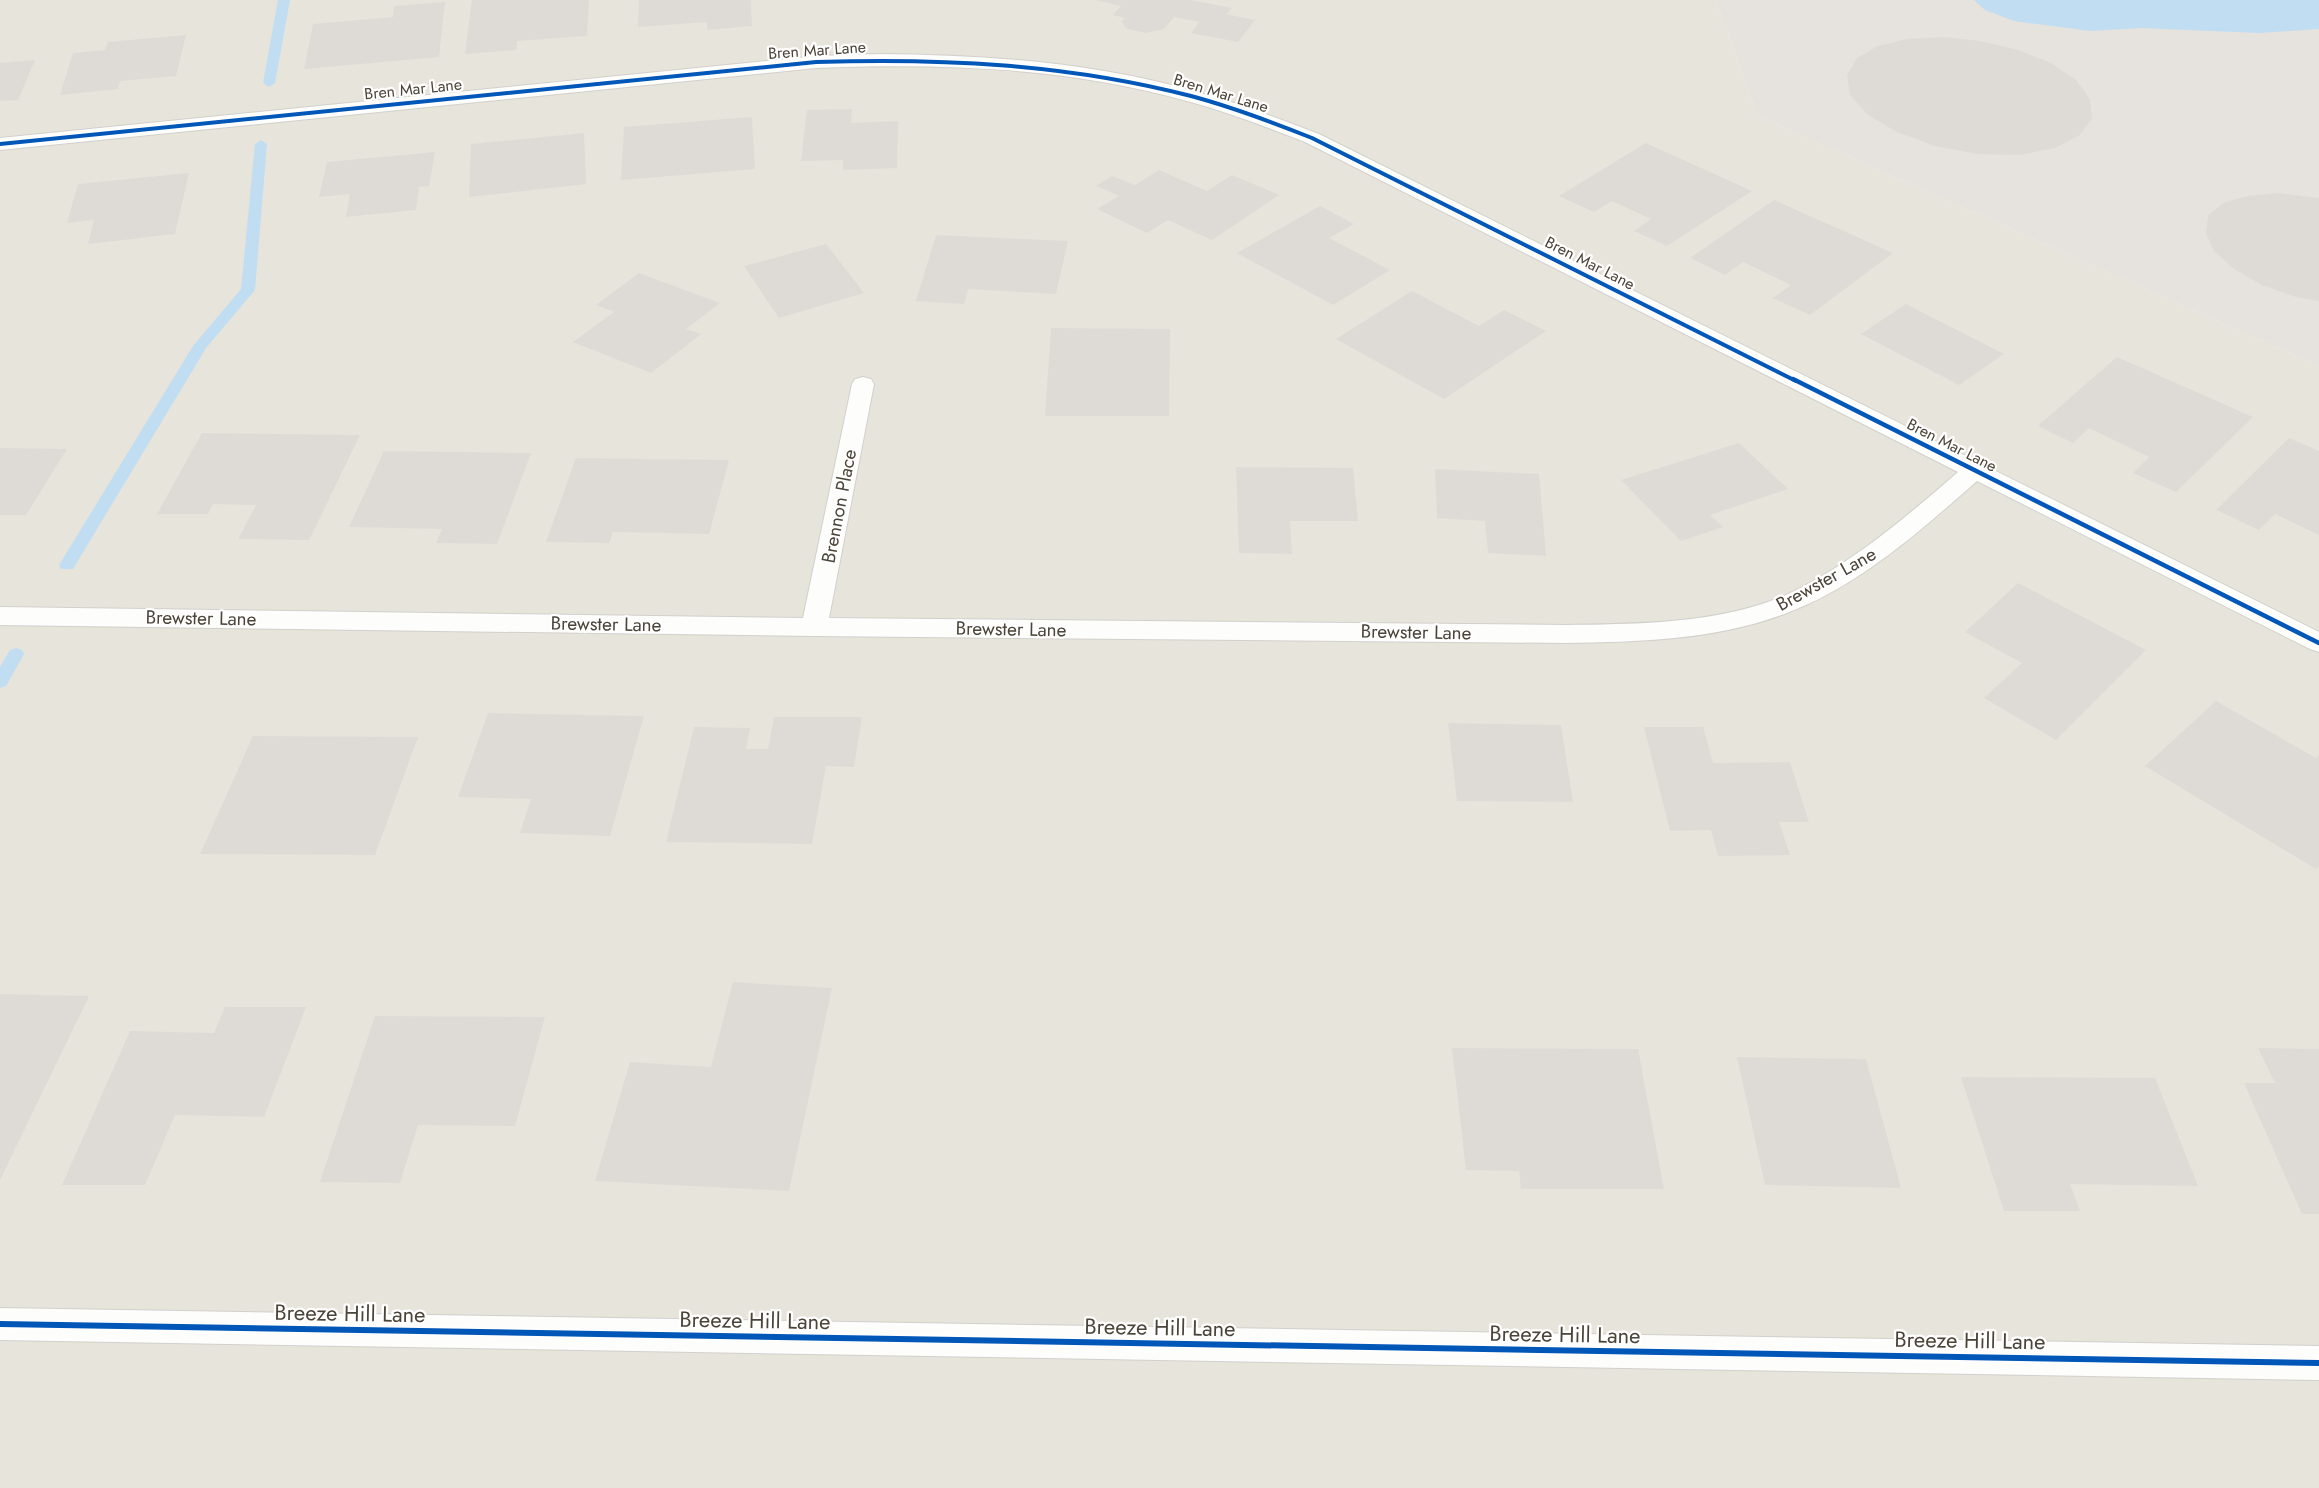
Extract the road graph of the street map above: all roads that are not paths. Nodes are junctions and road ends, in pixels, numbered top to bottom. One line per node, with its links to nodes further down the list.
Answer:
1 (0, 144): 3 (street, Bren Mar Lane)
2 (863, 384): 5 (street, Brennon Place)
3 (1975, 470): 5 (street, Brewster Lane); 6 (street, Bren Mar Lane)
4 (0, 616): 5 (street, Brewster Lane)
5 (814, 627)
6 (2319, 643)
7 (0, 1324): 8 (street, Breeze Hill Lane)
8 (2319, 1362)

